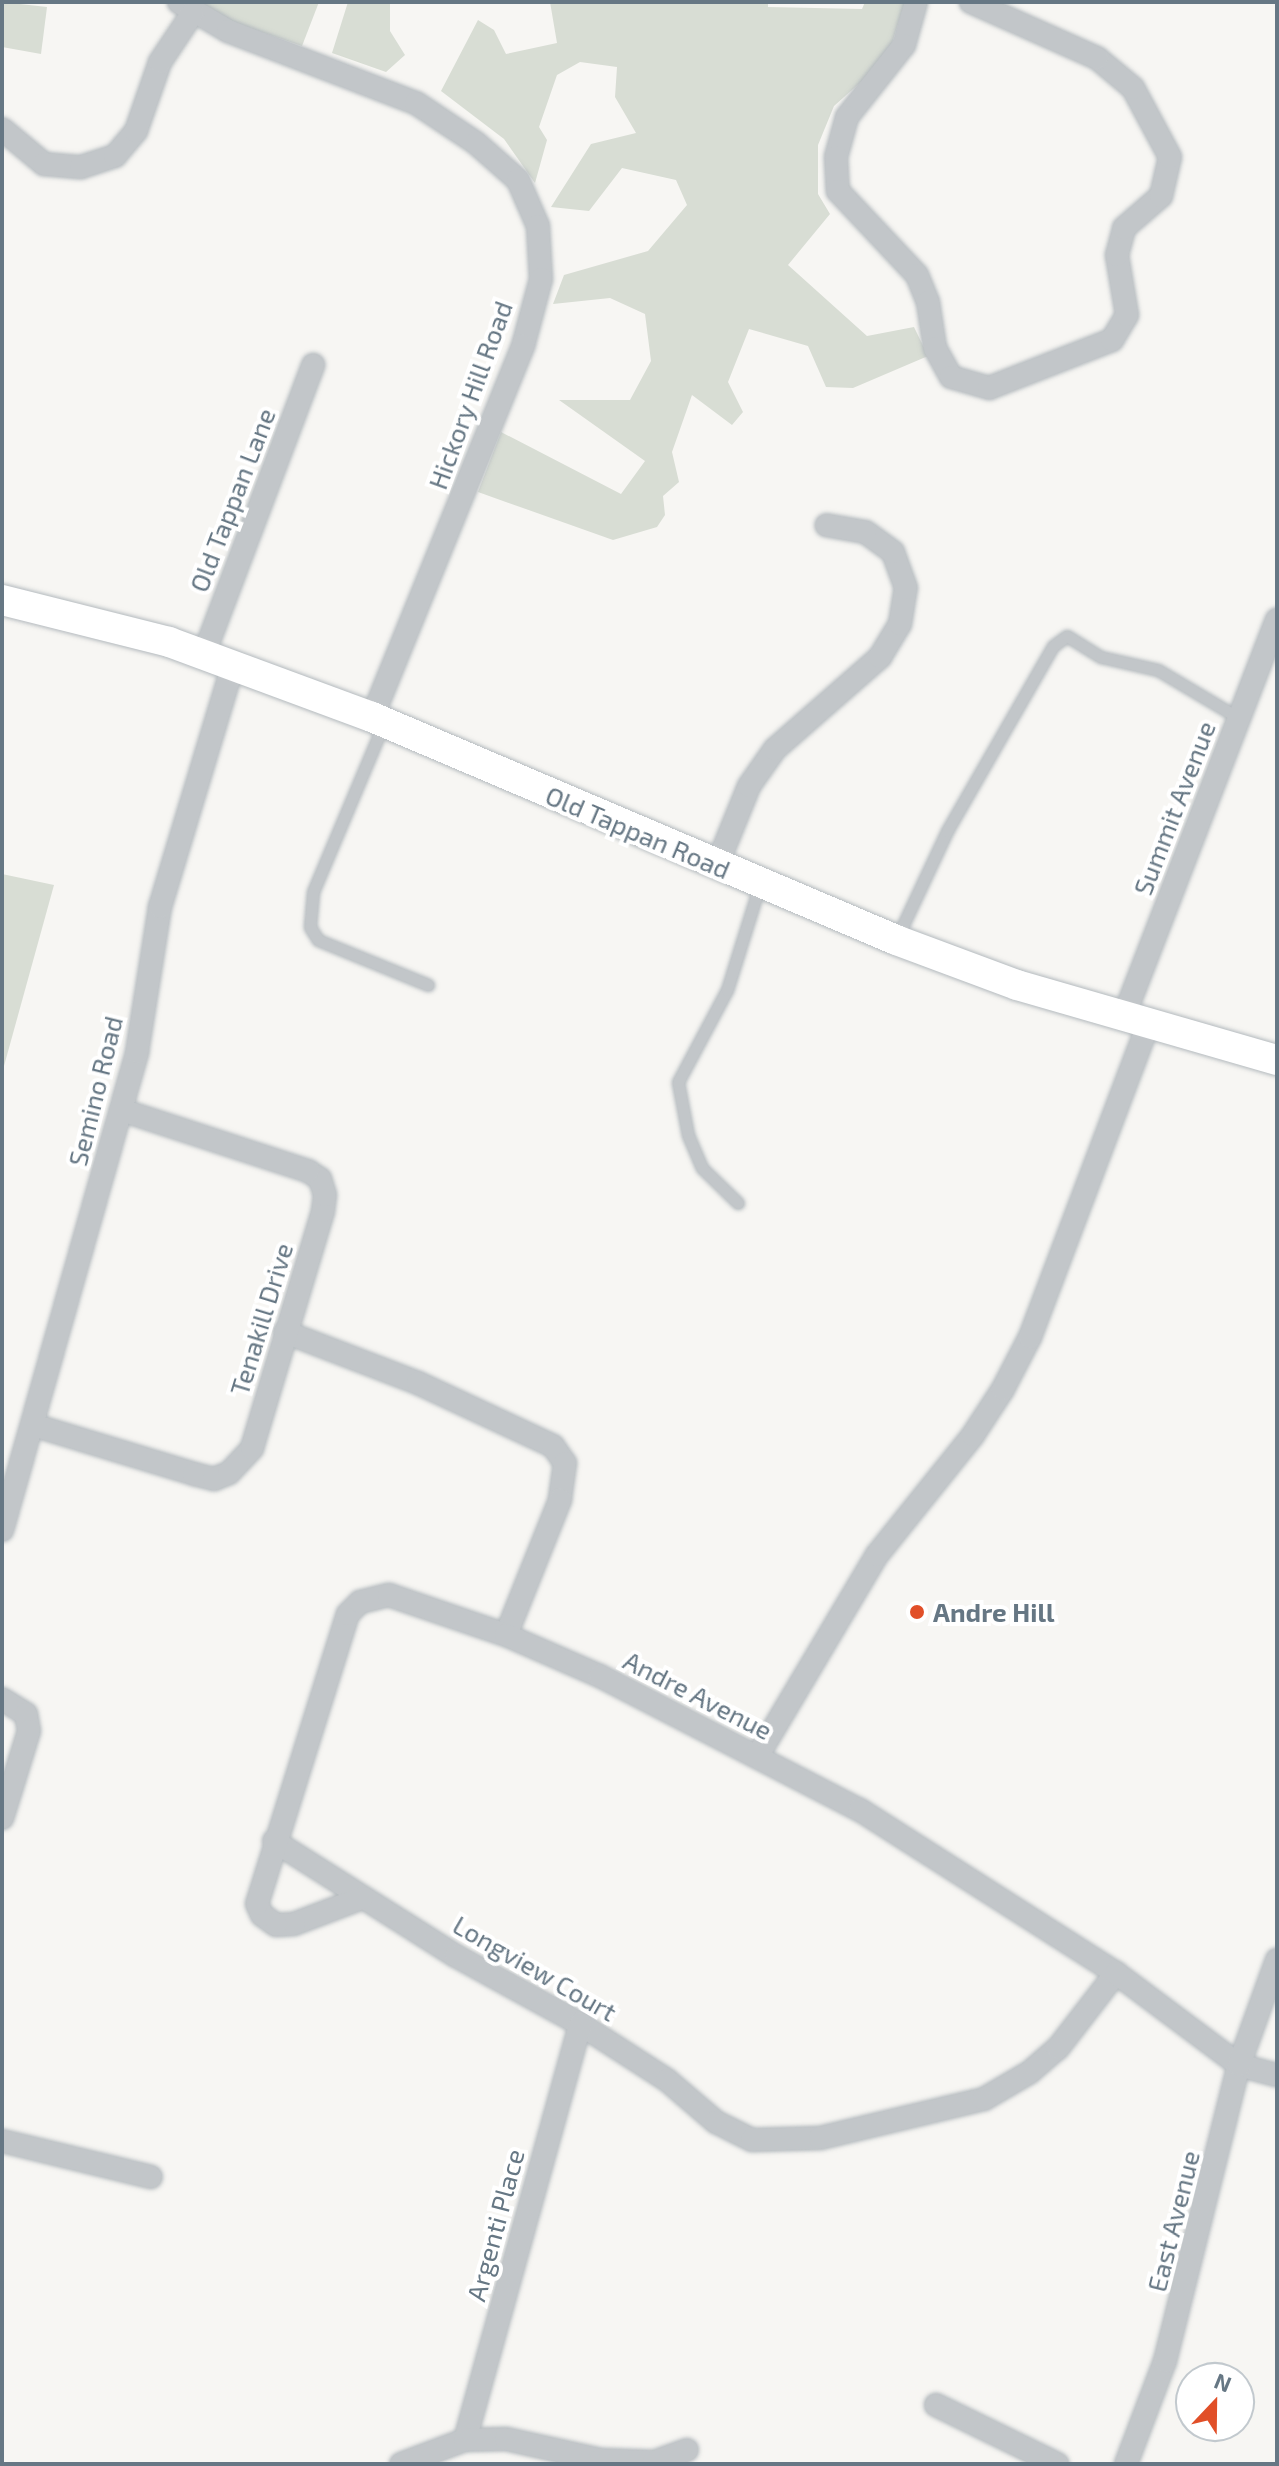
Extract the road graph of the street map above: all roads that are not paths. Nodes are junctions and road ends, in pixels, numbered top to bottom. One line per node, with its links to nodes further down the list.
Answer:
1 (916, 2): 2 (street)
2 (971, 2)
3 (186, 8): 4 (street); 12 (street, Hickory Hill Road)
4 (2, 129)
5 (313, 365): 9 (street, Old Tappan Lane)
6 (827, 525): 13 (street)
7 (2, 600): 9 (main road, Old Tappan Road)
8 (1277, 619): 11 (street, Summit Avenue)
9 (204, 654): 10 (main road, Old Tappan Road)
10 (233, 665): 12 (main road, Old Tappan Road); 19 (street, Semino Road)
11 (1239, 718): 15 (lane); 17 (street, Summit Avenue)
12 (378, 720): 13 (main road, Old Tappan Road); 16 (lane)
13 (717, 865): 14 (main road, Old Tappan Road)
14 (760, 883): 15 (main road, Old Tappan Road); 20 (lane)
15 (896, 940): 17 (main road, Old Tappan Road)
16 (428, 985)
17 (1136, 1020): 18 (main road, Old Tappan Road); 26 (street)
18 (1277, 1060)
19 (121, 1110): 21 (street, Tenakill Drive); 22 (street, Semino Road)
20 (738, 1203)
21 (285, 1332): 22 (street, Tenakill Drive); 24 (street)
22 (33, 1425): 23 (street, Semino Road)
23 (2, 1530)
24 (506, 1635): 26 (street, Andre Avenue); 28 (street)
25 (2, 1699): 27 (street)
26 (757, 1757): 31 (street, Andre Avenue)
27 (2, 1818)
28 (274, 1841): 29 (street, Longview Court); 29 (street)
29 (362, 1898): 32 (street, Longview Court)
30 (1277, 1960): 33 (street, East Avenue)
31 (1116, 1973): 32 (street, Longview Court); 33 (street, Andre Avenue)
32 (580, 2024): 38 (street, Argenti Place)
33 (1239, 2065): 34 (street, Andre Avenue); 43 (street, East Avenue)
34 (1277, 2075)
35 (2, 2141): 36 (street)
36 (151, 2177)
37 (936, 2405): 42 (street)
38 (465, 2440): 40 (street); 41 (street)
39 (687, 2450): 40 (street)
40 (600, 2462)
41 (401, 2464)
42 (1057, 2464)
43 (1126, 2464)

